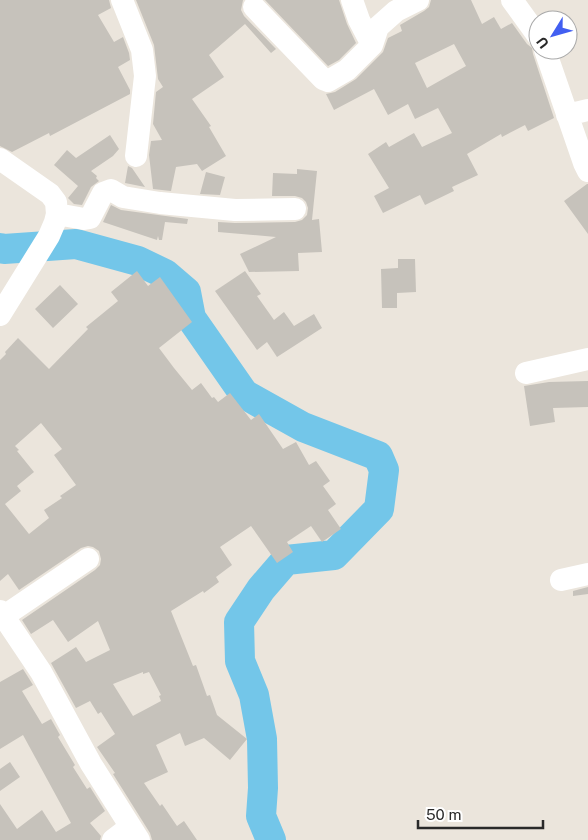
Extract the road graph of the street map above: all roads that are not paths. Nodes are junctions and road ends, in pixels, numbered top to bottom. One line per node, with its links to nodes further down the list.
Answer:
1 (122, 0): 11 (street)
2 (352, 0): 7 (street)
3 (418, 0): 7 (street)
4 (512, 0): 6 (street)
5 (254, 7): 7 (street)
6 (528, 22)
7 (372, 45)
8 (548, 60): 10 (street)
9 (588, 110): 10 (street)
10 (566, 115): 13 (street)
11 (136, 156)
12 (0, 159): 15 (street)
13 (587, 165)
14 (295, 209): 15 (street)
15 (57, 214): 16 (street)
16 (0, 315)
17 (588, 359): 18 (street)
18 (526, 373)
19 (88, 558): 22 (street)
20 (588, 574): 21 (street)
21 (561, 580)
22 (3, 620): 23 (street)
23 (127, 836)

